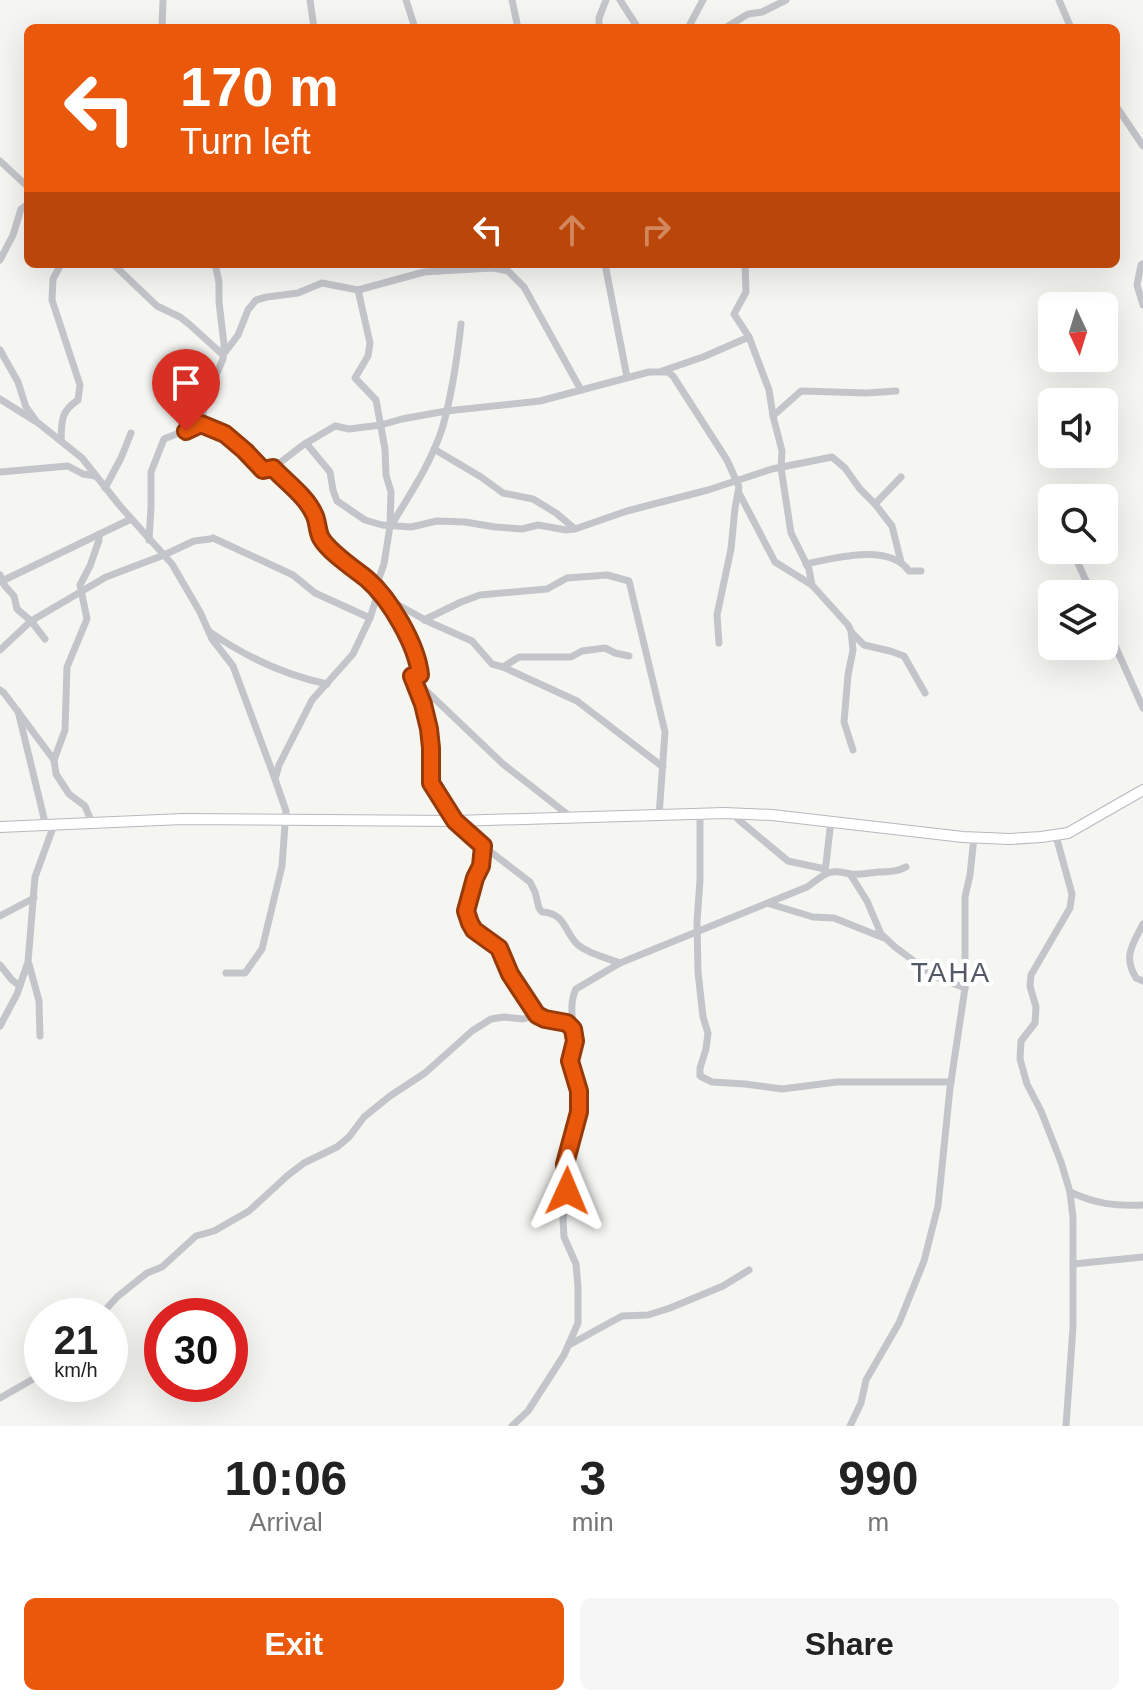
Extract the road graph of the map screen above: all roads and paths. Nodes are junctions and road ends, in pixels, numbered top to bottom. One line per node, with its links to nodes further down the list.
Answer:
1 (163, 0): 10 (street)
2 (310, 0): 11 (street)
3 (406, 0): 12 (street)
4 (512, 0): 13 (street)
5 (606, 0): 14 (street)
6 (620, 0): 15 (street)
7 (703, 0): 16 (street)
8 (786, 0): 17 (street)
9 (1059, 0): 18 (street)
10 (162, 24)
11 (313, 24)
12 (414, 24)
13 (517, 24)
14 (599, 24)
15 (635, 24)
16 (690, 24)
17 (732, 24)
18 (1069, 24)
19 (1120, 112): 20 (street)
20 (1143, 146)
21 (0, 161): 22 (street)
22 (24, 183)
23 (24, 207): 24 (street)
24 (0, 260)
25 (1143, 264): 37 (street)
26 (59, 268): 53 (street)
27 (117, 268): 41 (street)
28 (216, 268): 41 (street)
29 (422, 268): 35 (street)
30 (438, 268): 31 (street); 35 (street)
31 (493, 268)
32 (507, 268): 44 (street)
33 (606, 268): 43 (street)
34 (745, 268): 39 (street)
35 (424, 272): 36 (street)
36 (358, 290): 41 (street); 51 (street)
37 (1143, 305)
38 (461, 324): 47 (street)
39 (749, 337): 42 (street); 48 (street)
40 (0, 350): 49 (street)
41 (223, 355): 50 (street)
42 (661, 371): 43 (street); 61 (street)
43 (627, 377): 44 (street)
44 (581, 390): 47 (street)
45 (896, 391): 48 (street)
46 (0, 399): 49 (street)
47 (446, 411): 51 (street); 55 (street)
48 (773, 416): 57 (street)
49 (37, 422): 53 (street)
50 (201, 424): 56 (street); 69 (street)
51 (381, 425): 54 (street); 66 (street)
52 (131, 433): 62 (street)
53 (61, 441): 59 (street)
54 (306, 443): 56 (street); 66 (street)
55 (434, 449): 66 (street); 67 (street)
56 (273, 468): 76 (street)
57 (781, 468): 61 (street); 64 (street); 72 (street)
58 (0, 472): 59 (street)
59 (95, 476): 62 (street)
60 (901, 477): 64 (street)
61 (737, 480): 63 (street); 67 (street)
62 (105, 488): 65 (street)
63 (739, 493): 75 (street); 84 (street)
64 (875, 504): 71 (street)
65 (131, 519): 68 (street); 69 (street)
66 (390, 526): 67 (street); 76 (street)
67 (575, 529)
68 (99, 534): 74 (street); 77 (street)
69 (149, 540): 70 (street)
70 (164, 555): 77 (street); 78 (street); 81 (street)
71 (901, 562): 72 (street); 73 (street)
72 (806, 564): 75 (street)
73 (921, 571)
74 (1, 579): 80 (street)
75 (812, 585): 82 (street)
76 (379, 590): 78 (street); 79 (street); 89 (street)
77 (81, 593): 80 (street); 96 (street)
78 (370, 618): 90 (street)
79 (424, 620): 88 (street); 97 (street)
80 (31, 621): 83 (street); 85 (street)
81 (208, 631): 90 (street); 98 (street)
82 (851, 631): 92 (street); 95 (street)
83 (45, 639)
84 (719, 643)
85 (0, 650)
86 (1118, 652): 93 (street)
87 (629, 656): 88 (street)
88 (503, 667): 97 (street)
89 (412, 676): 103 (street); 105 (street)
90 (327, 684): 98 (street)
91 (0, 690): 94 (street)
92 (925, 693)
93 (1143, 708)
94 (18, 711): 96 (street); 108 (street)
95 (853, 750)
96 (54, 760): 107 (street)
97 (663, 767): 102 (street)
98 (275, 779): 104 (street)
99 (1143, 790): 110 (street)
100 (700, 814): 101 (street); 102 (street); 120 (street)
101 (733, 814): 106 (street); 114 (street)
102 (659, 816): 103 (street)
103 (572, 818): 105 (street)
104 (285, 819): 105 (street); 107 (street); 125 (street)
105 (455, 821): 112 (street)
106 (831, 821): 111 (street); 114 (street)
107 (92, 823): 108 (street)
108 (48, 825): 109 (street); 116 (street)
109 (0, 827)
110 (1056, 836): 111 (street); 134 (street)
111 (974, 837): 128 (street)
112 (483, 846): 123 (street); 129 (street)
113 (906, 867): 115 (street)
114 (825, 872): 115 (street); 117 (street)
115 (850, 874): 121 (street)
116 (34, 898): 118 (street); 122 (street)
117 (768, 903): 120 (street); 121 (street)
118 (0, 916)
119 (1143, 924): 126 (street)
120 (697, 933): 123 (street); 133 (street)
121 (886, 938): 128 (street)
122 (28, 962): 127 (street); 132 (street)
123 (620, 963): 131 (street)
124 (0, 965): 127 (street)
125 (226, 973)
126 (1143, 981)
127 (20, 986): 130 (street)
128 (965, 988): 133 (street)
129 (537, 1015): 131 (street); 139 (street)
130 (0, 1026)
131 (573, 1029): 140 (street)
132 (40, 1036)
133 (951, 1082): 144 (street)
134 (1070, 1192): 135 (street); 137 (street)
135 (1143, 1205)
136 (1143, 1257): 137 (street)
137 (1073, 1264): 145 (street)
138 (749, 1270): 140 (street)
139 (116, 1298)
140 (568, 1345): 143 (street)
141 (24, 1384): 142 (street)
142 (0, 1398)
143 (512, 1426)
144 (850, 1426)
145 (1066, 1426)

